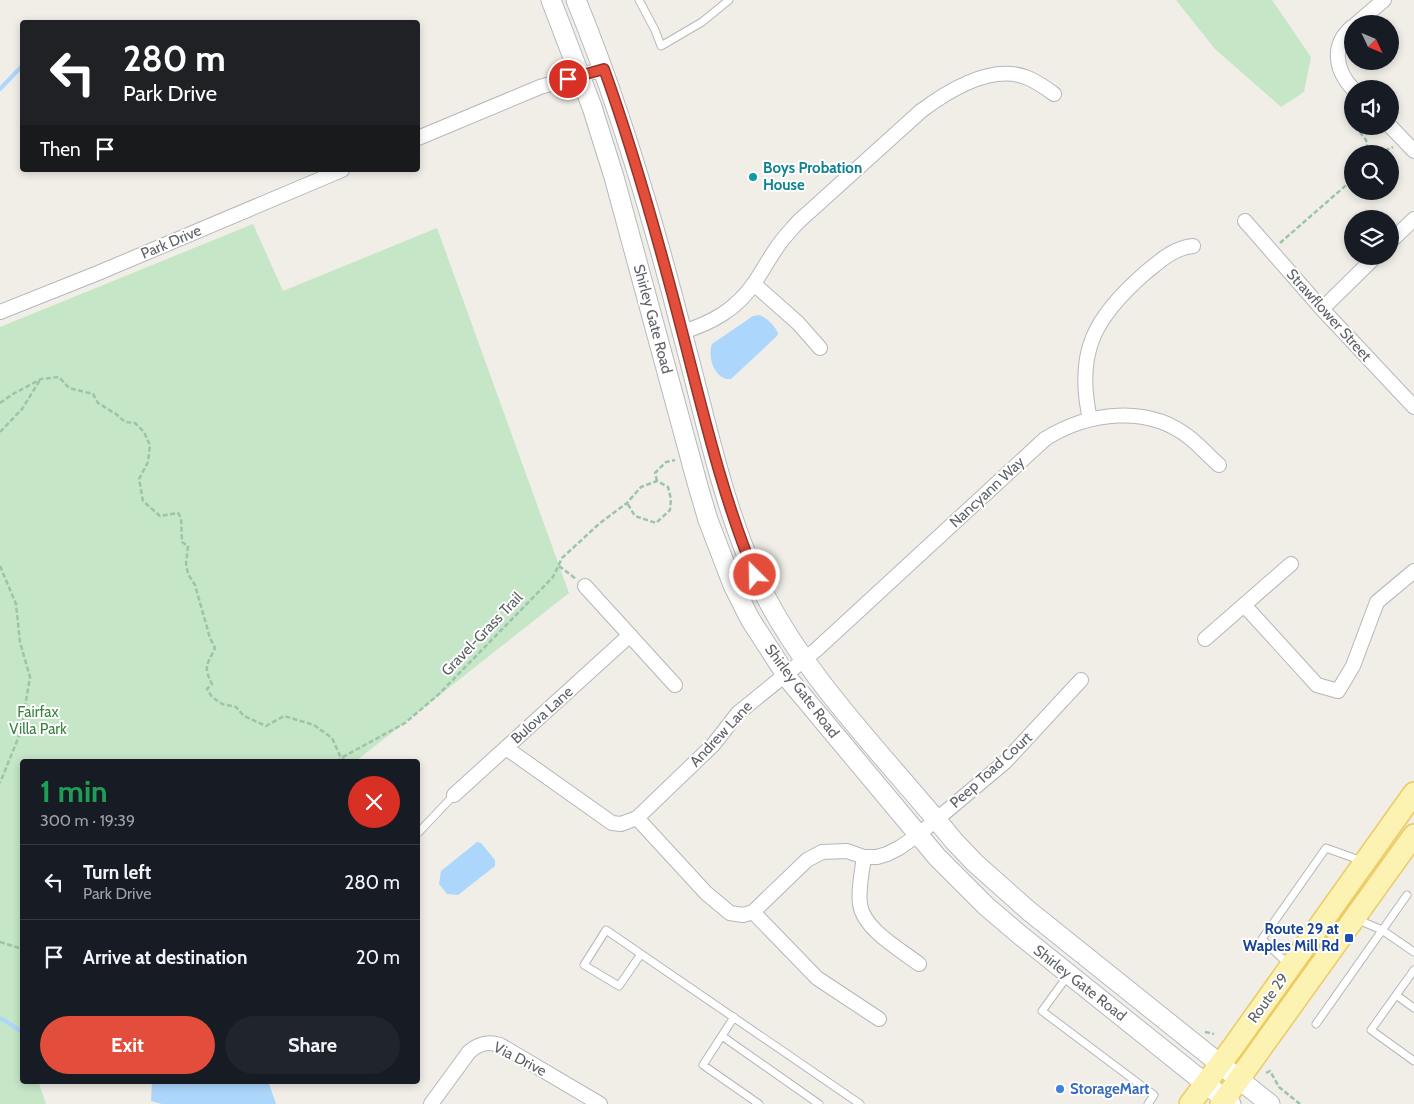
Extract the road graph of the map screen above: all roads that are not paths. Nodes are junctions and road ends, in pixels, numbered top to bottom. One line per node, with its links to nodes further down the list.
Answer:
1 (551, 0): 9 (main road, Shirley Gate Road)
2 (576, 0): 8 (main road, Shirley Gate Road)
3 (639, 0): 4 (lane)
4 (729, 0)
5 (1384, 0): 6 (street)
6 (1366, 15)
7 (1344, 37): 10 (street)
8 (604, 69): 9 (street); 24 (main road, Shirley Gate Road)
9 (580, 75): 13 (street); 36 (main road, Shirley Gate Road)
10 (1347, 80)
11 (1054, 94): 21 (street)
12 (1399, 135): 14 (street)
13 (420, 137)
14 (1414, 151)
15 (337, 172): 23 (street, Park Drive)
16 (1414, 219): 18 (street)
17 (1245, 221): 22 (street, Strawflower Street)
18 (1399, 233)
19 (1193, 246): 27 (street)
20 (1367, 265): 22 (street)
21 (754, 284): 24 (street); 25 (street)
22 (1322, 309): 26 (street, Strawflower Street)
23 (0, 312)
24 (682, 332): 35 (main road, Shirley Gate Road)
25 (820, 348)
26 (1414, 407)
27 (1090, 419): 28 (street, Nancyann Way); 35 (street, Nancyann Way)
28 (1219, 465)
29 (1291, 564): 32 (street)
30 (1414, 571): 32 (street)
31 (585, 586): 33 (street)
32 (1244, 605): 34 (street)
33 (630, 635): 38 (street); 39 (street, Bulova Lane)
34 (1205, 639)
35 (804, 660): 36 (street, Nancyann Way); 43 (main road, Shirley Gate Road)
36 (786, 675): 42 (street, Andrew Lane); 45 (main road, Shirley Gate Road)
37 (1081, 680): 43 (street, Peep Toad Court)
38 (675, 685)
39 (506, 748): 41 (street, Bulova Lane); 42 (street)
40 (1414, 793): 48 (main road, Route 29)
41 (454, 795): 44 (lane)
42 (637, 818): 50 (street)
43 (937, 819): 45 (street, Peep Toad Court); 66 (main road, Shirley Gate Road)
44 (420, 831)
45 (918, 835): 47 (street, Peep Toad Court); 58 (main road, Shirley Gate Road)
46 (1414, 835): 51 (main road, Route 29)
47 (864, 857): 50 (street); 55 (street)
48 (1365, 862): 56 (main road, Route 29); 56 (lane)
49 (1407, 895): 52 (lane)
50 (753, 912): 62 (street)
51 (1353, 918): 52 (lane); 67 (main road, Route 29)
52 (1382, 930): 53 (lane); 63 (lane)
53 (1414, 952)
54 (641, 954): 54 (lane); 61 (lane)
55 (920, 964)
56 (1291, 966): 66 (main road, Route 29)
57 (1414, 970): 59 (lane)
58 (1069, 974): 68 (main road, Shirley Gate Road); 75 (lane)
59 (1396, 995): 60 (lane); 65 (lane)
60 (1414, 1008)
61 (734, 1017): 64 (lane); 74 (lane)
62 (879, 1019)
63 (1316, 1024)
64 (722, 1036): 72 (lane); 73 (lane)
65 (1414, 1061)
66 (1220, 1064): 67 (main road, Shirley Gate Road); 68 (main road, Route 29)
67 (1239, 1079): 70 (main road, Route 29); 77 (main road, Shirley Gate Road)
68 (1206, 1083): 70 (main road, Shirley Gate Road); 76 (main road, Route 29)
69 (592, 1102): 71 (street, Via Drive)
70 (1226, 1102)
71 (431, 1104)
72 (759, 1104)
73 (820, 1104)
74 (860, 1104)
75 (1148, 1104)
76 (1190, 1104)
77 (1270, 1104)

